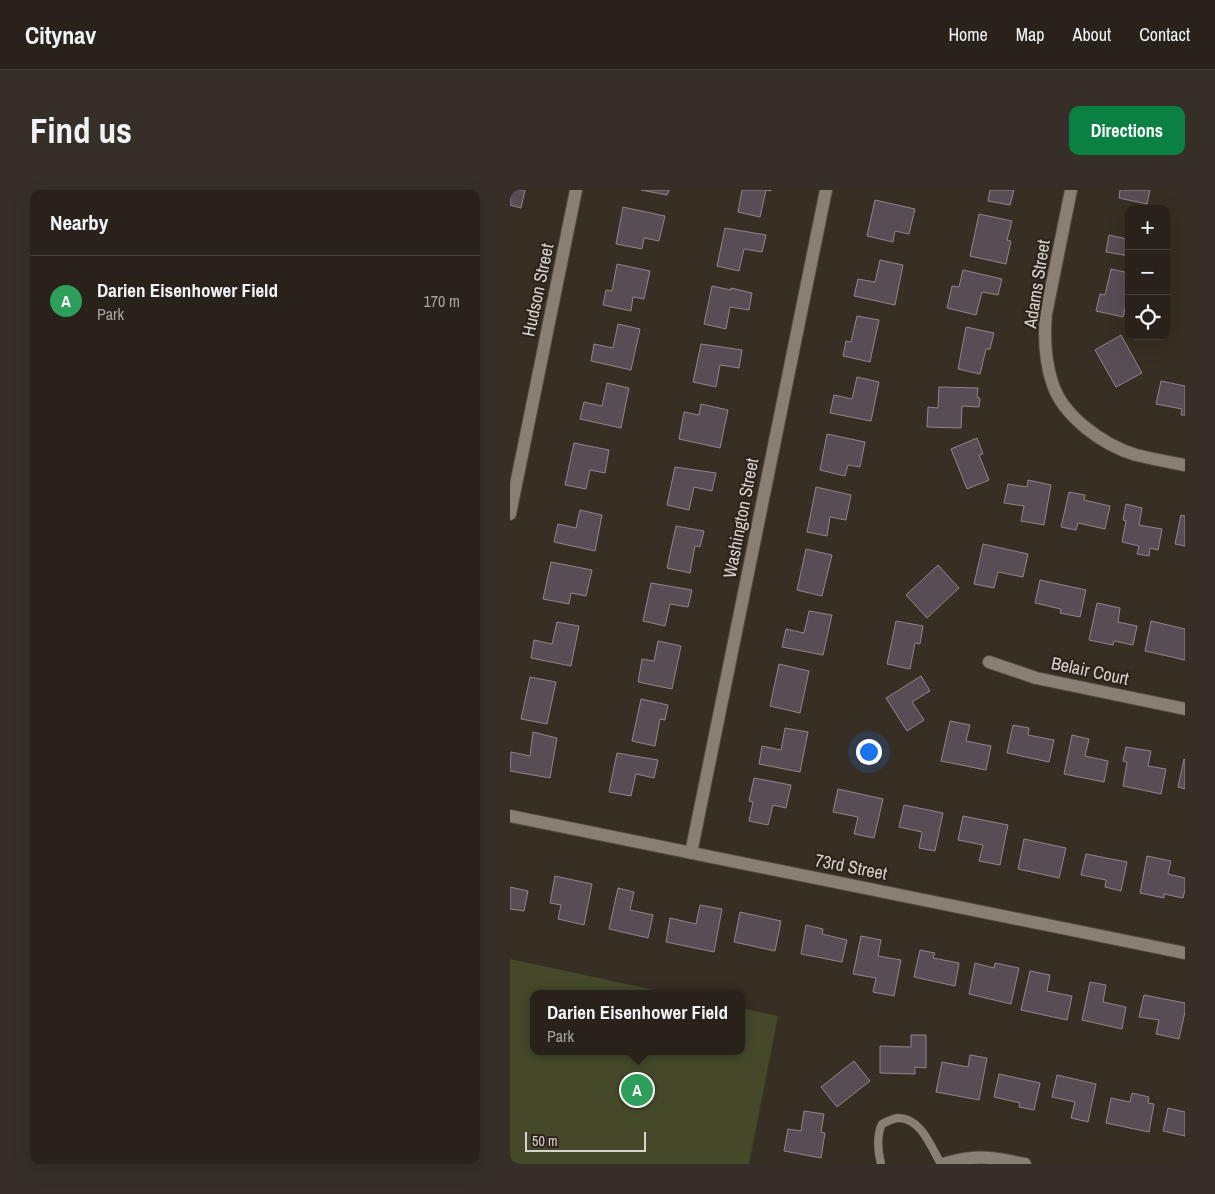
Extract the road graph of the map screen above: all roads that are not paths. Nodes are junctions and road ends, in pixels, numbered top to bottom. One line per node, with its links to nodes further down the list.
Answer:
1 (576, 190): 5 (street, Hudson Street)
2 (826, 190): 9 (street, Washington Street)
3 (1071, 190): 4 (street, Adams Street)
4 (1185, 465)
5 (510, 514)
6 (989, 662): 7 (street, Belair Court)
7 (1185, 709)
8 (510, 816): 9 (street, 73rd Street)
9 (691, 853): 10 (street, 73rd Street)
10 (1185, 953)
11 (881, 1164): 12 (lane)
12 (942, 1164): 13 (street)
13 (1025, 1164)

